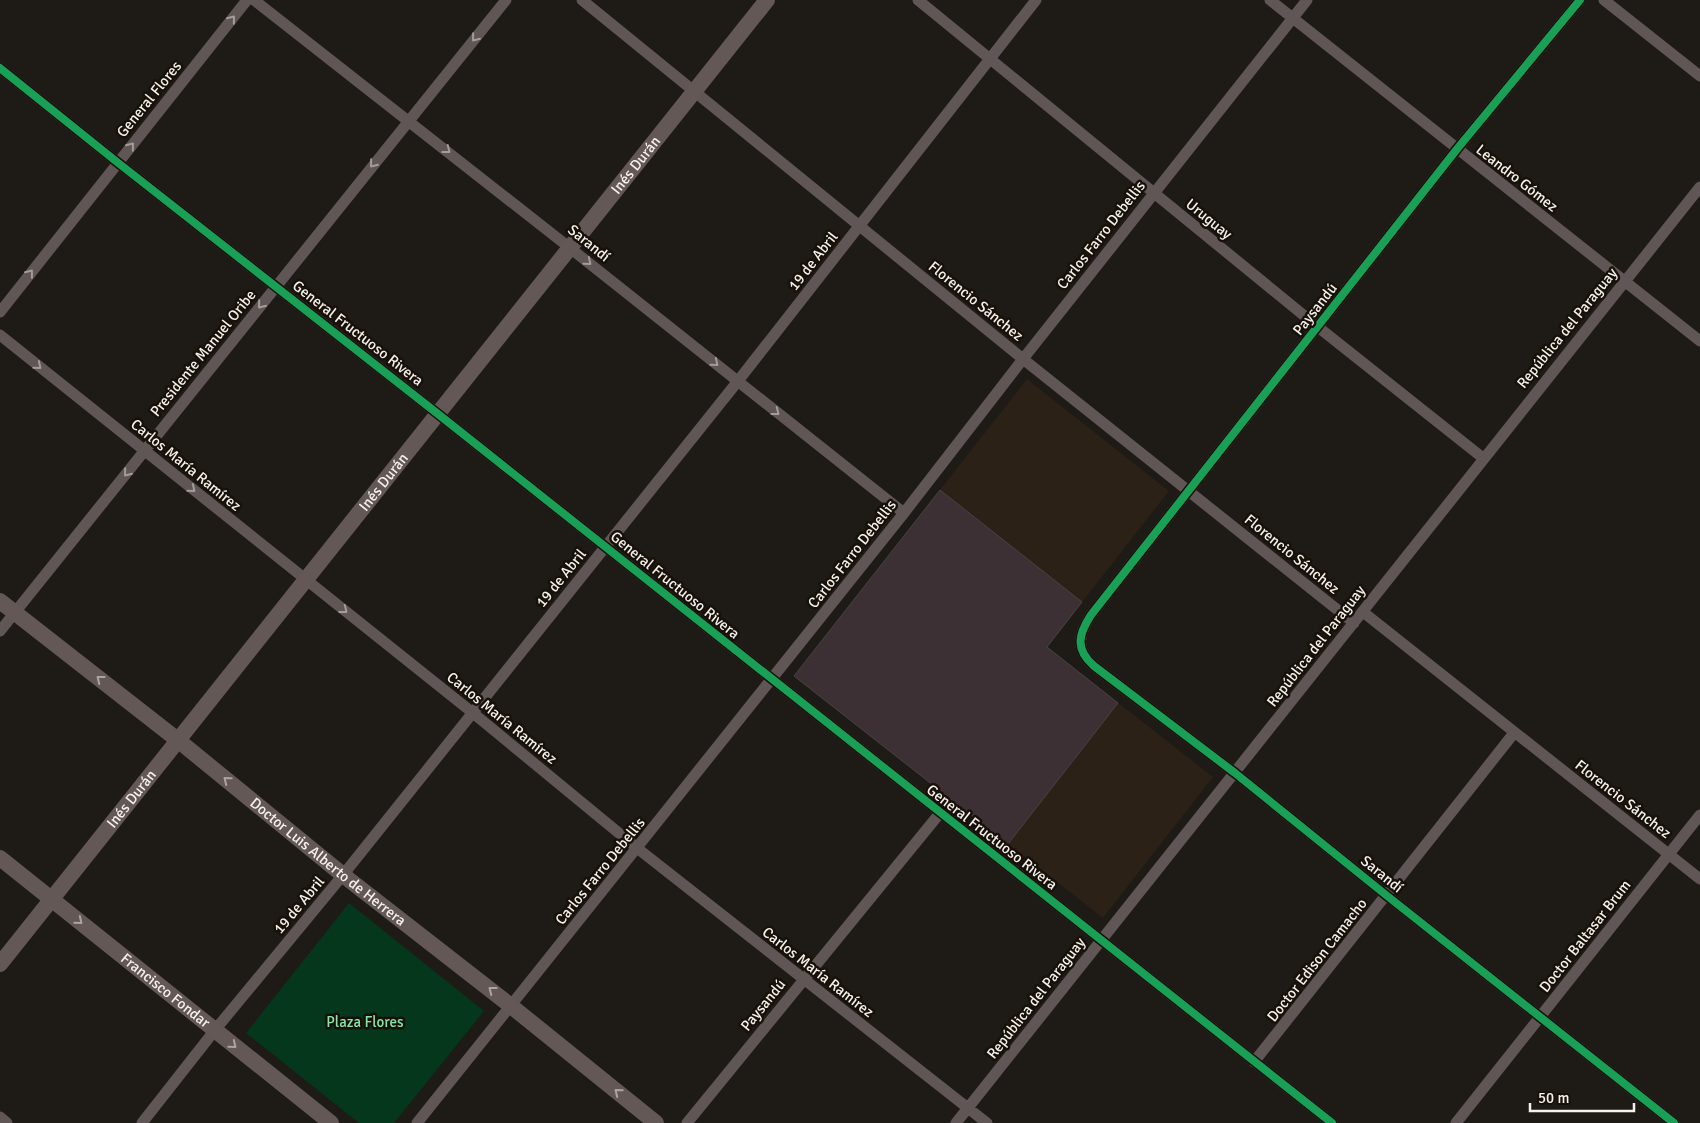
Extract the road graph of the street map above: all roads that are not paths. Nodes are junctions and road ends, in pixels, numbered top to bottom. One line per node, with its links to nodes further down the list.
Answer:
1 (247, 0): 19 (street, General Flores, one-way to 1)
2 (254, 0): 17 (street, Sarandí)
3 (506, 0): 17 (street, Presidente Manuel Oribe, one-way to 17)
4 (582, 0): 16 (street, Florencio Sánchez)
5 (767, 0): 16 (street, Inés Durán)
6 (918, 0): 13 (street, Uruguay)
7 (1036, 0): 13 (street, 19 de Abril)
8 (1270, 0): 12 (street, Leandro Gómez)
9 (1307, 0): 12 (street, Carlos Farro Debellis)
10 (1580, 0): 18 (street, Paysandú)
11 (1604, 0): 15 (street)
12 (1292, 18): 18 (street, Leandro Gómez); 21 (street, Carlos Farro Debellis)
13 (990, 58): 21 (street, Uruguay); 22 (street, 19 de Abril)
14 (0, 68): 19 (street, General Fructuoso Rivera)
15 (1700, 76)
16 (695, 91): 22 (street, Florencio Sánchez); 23 (street, Inés Durán)
17 (408, 120): 23 (street, Sarandí, one-way to 23); 25 (street, Presidente Manuel Oribe, one-way to 25)
18 (1457, 149): 24 (street, Leandro Gómez); 27 (street, Paysandú)
19 (117, 162): 25 (street, General Fructuoso Rivera); 26 (street, General Flores, one-way to 19)
20 (1700, 187): 24 (street, República del Paraguay)
21 (1154, 193): 27 (street, Uruguay); 30 (street, Carlos Farro Debellis)
22 (860, 225): 30 (street, Florencio Sánchez); 31 (street, 19 de Abril)
23 (570, 248): 31 (street, Sarandí, one-way to 31); 32 (street, Inés Durán)
24 (1624, 281): 29 (street, Leandro Gómez); 34 (street, República del Paraguay)
25 (276, 286): 32 (street, General Fructuoso Rivera); 33 (street, Presidente Manuel Oribe, one-way to 33)
26 (0, 312)
27 (1318, 327): 34 (street, Uruguay); 35 (street, Paysandú)
28 (0, 335): 33 (street, Carlos María Ramírez, one-way to 33)
29 (1700, 341)
30 (1023, 359): 35 (street, Florencio Sánchez); 36 (street, Carlos Farro Debellis)
31 (738, 381): 36 (street, Sarandí, one-way to 36); 37 (street, 19 de Abril)
32 (438, 414): 37 (street, General Fructuoso Rivera); 38 (street, Inés Durán)
33 (145, 451): 38 (street, Carlos María Ramírez, one-way to 38); 40 (street, Presidente Manuel Oribe, one-way to 40)
34 (1483, 458): 41 (street, República del Paraguay)
35 (1189, 492): 42 (street, Florencio Sánchez); 44 (street, Paysandú)
36 (904, 513): 45 (street, Carlos Farro Debellis)
37 (606, 547): 45 (street, General Fructuoso Rivera); 46 (street, 19 de Abril)
38 (305, 580): 46 (street, Carlos María Ramírez, one-way to 46); 48 (street, Inés Durán)
39 (0, 600): 40 (street, Doctor Luis Alberto de Herrera)
40 (15, 612): 43 (street, Presidente Manuel Oribe); 48 (street, Doctor Luis Alberto de Herrera, one-way to 40)
41 (1363, 612): 42 (street, República del Paraguay); 47 (street, Florencio Sánchez)
42 (1354, 623): 49 (street, República del Paraguay)
43 (0, 631)
44 (1080, 641): 49 (street, Sarandí)
45 (772, 679): 50 (street, General Fructuoso Rivera); 52 (street, Carlos Farro Debellis)
46 (473, 713): 52 (street, Carlos María Ramírez); 55 (street, 19 de Abril)
47 (1514, 733): 53 (street, Florencio Sánchez); 57 (street, Doctor Edison Camacho)
48 (179, 741): 55 (street, Doctor Luis Alberto de Herrera, one-way to 48); 58 (street, Inés Durán)
49 (1235, 773): 57 (street, Sarandí); 59 (street, República del Paraguay)
50 (940, 813): 59 (street, General Fructuoso Rivera); 61 (street, Paysandú)
51 (1700, 815): 53 (street, Doctor Baltasar Brum)
52 (637, 848): 61 (street, Carlos María Ramírez); 62 (street, Carlos Farro Debellis)
53 (1669, 854): 56 (street, Florencio Sánchez); 63 (street, Doctor Baltasar Brum)
54 (0, 858): 58 (street, Francisco Fondar)
55 (344, 875): 62 (street, Doctor Luis Alberto de Herrera, one-way to 55); 64 (street, 19 de Abril)
56 (1700, 879)
57 (1386, 895): 63 (street, Sarandí); 65 (street, Doctor Edison Camacho)
58 (52, 899): 60 (street, Inés Durán); 64 (street, Francisco Fondar, one-way to 64)
59 (1101, 940): 65 (street, General Fructuoso Rivera); 66 (street, República del Paraguay)
60 (0, 964)
61 (803, 980): 66 (street, Carlos María Ramírez); 73 (street, Paysandú)
62 (511, 1006): 71 (street, Carlos Farro Debellis); 72 (street, Doctor Luis Alberto de Herrera, one-way to 62)
63 (1540, 1017): 77 (street, Doctor Baltasar Brum); 78 (street, Sarandí)
64 (214, 1030): 69 (street, 19 de Abril); 70 (street, Francisco Fondar, one-way to 70)
65 (1254, 1062): 76 (street, General Fructuoso Rivera)
66 (968, 1108): 74 (street, República del Paraguay); 75 (street, Carlos María Ramírez)
67 (0, 1117): 68 (street)
68 (7, 1123)
69 (142, 1123)
70 (331, 1123)
71 (417, 1123)
72 (656, 1123)
73 (687, 1123)
74 (956, 1123)
75 (987, 1123)
76 (1332, 1123)
77 (1456, 1123)
78 (1674, 1123)

